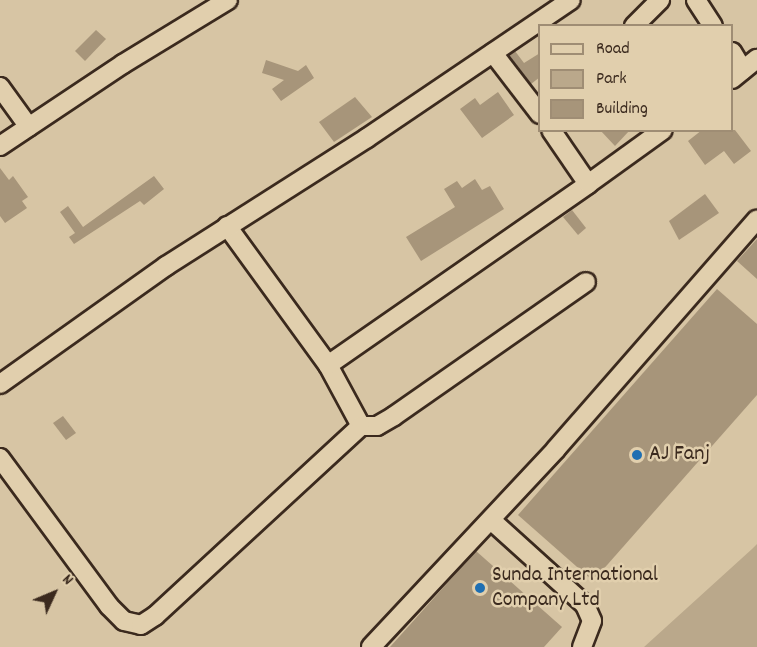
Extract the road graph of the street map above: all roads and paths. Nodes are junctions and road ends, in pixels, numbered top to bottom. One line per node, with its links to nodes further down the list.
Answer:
1 (228, 0): 12 (street)
2 (571, 0): 7 (street)
3 (660, 0): 5 (street)
4 (696, 0): 6 (street)
5 (635, 24)
6 (712, 24)
7 (494, 53): 11 (street); 18 (street)
8 (733, 53): 9 (street)
9 (744, 69)
10 (0, 87): 12 (street)
11 (538, 111)
12 (29, 127): 15 (street)
13 (552, 132): 16 (street)
14 (660, 132): 16 (street)
15 (0, 146)
16 (588, 184): 20 (street)
17 (757, 219): 24 (street)
18 (227, 226): 20 (street); 21 (street)
19 (586, 282): 22 (street)
20 (328, 365): 22 (street)
21 (0, 384)
22 (361, 426): 23 (street)
23 (0, 458)
24 (491, 520): 25 (street); 26 (street)
25 (371, 647)
26 (582, 647)

